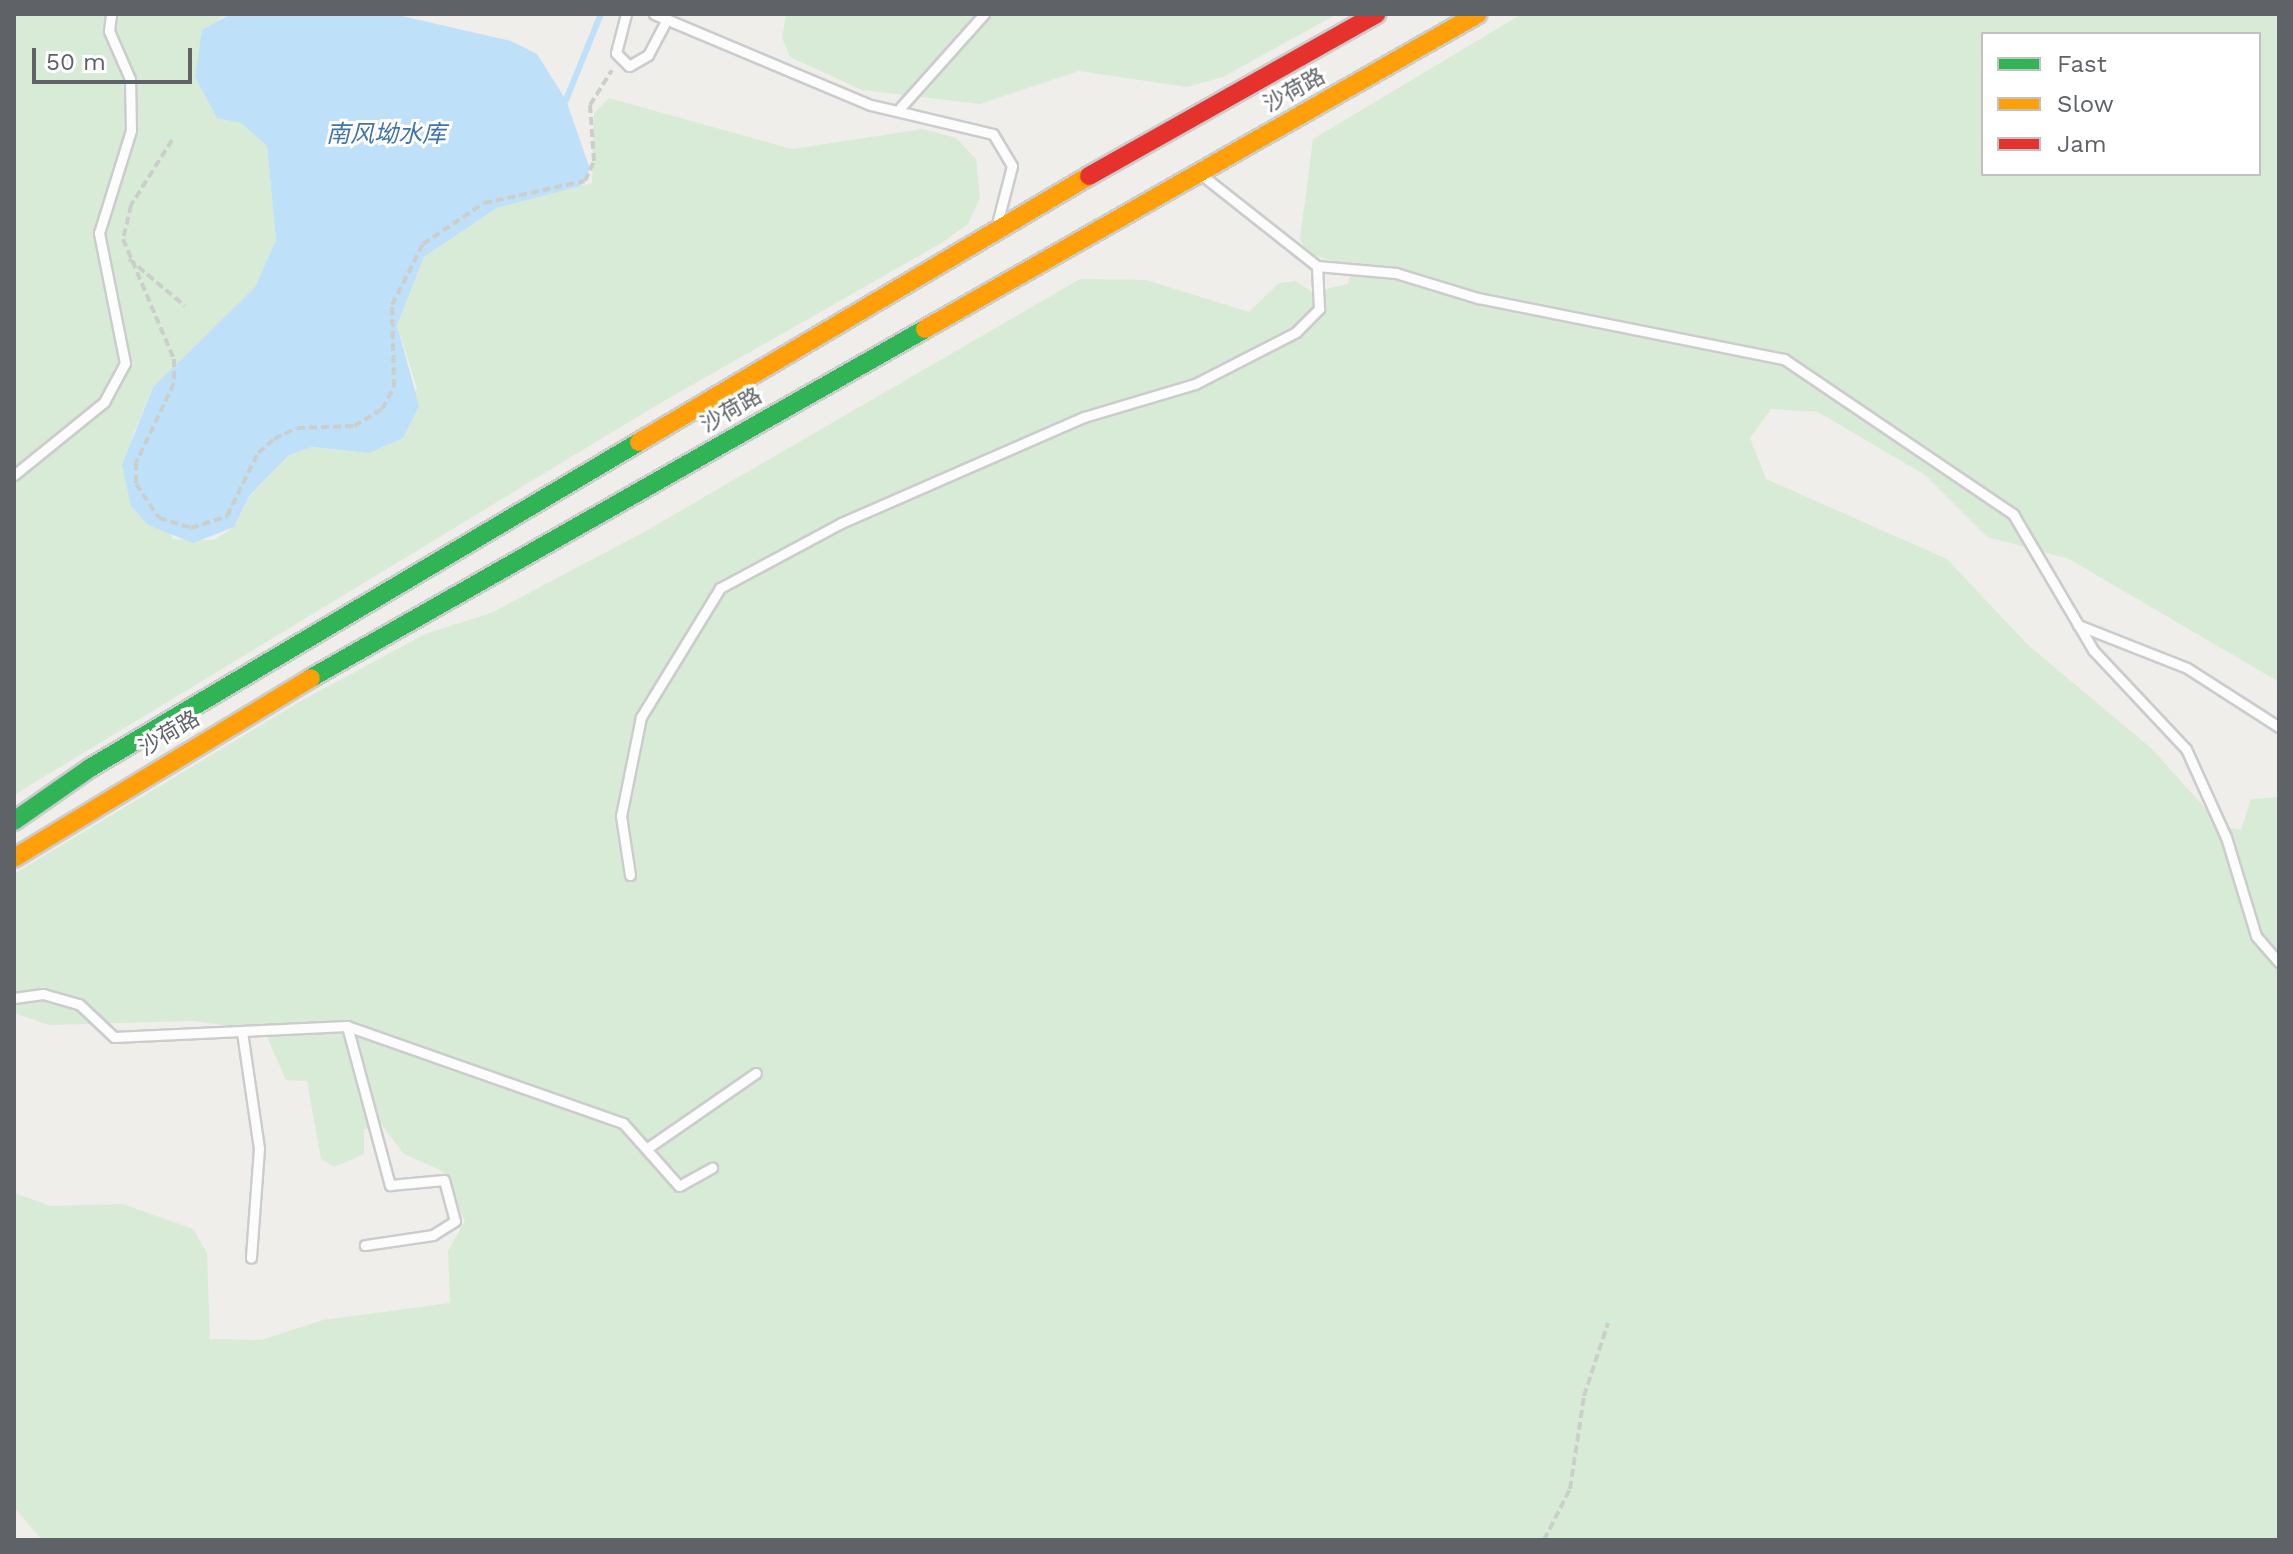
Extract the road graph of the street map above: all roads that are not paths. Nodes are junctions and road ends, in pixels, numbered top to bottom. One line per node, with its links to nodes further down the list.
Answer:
1 (111, 14): 12 (lane)
2 (626, 14): 7 (lane)
3 (654, 14): 7 (lane)
4 (984, 14): 8 (lane)
5 (1377, 14): 10 (main road, 沙荷路)
6 (1478, 14): 9 (main road, 沙荷路)
7 (667, 19): 8 (lane)
8 (900, 108): 10 (lane)
9 (1198, 172): 11 (lane); 16 (main road, 沙荷路)
10 (996, 231): 15 (main road, 沙荷路)
11 (1317, 266): 13 (lane); 17 (lane)
12 (14, 475)
13 (2078, 625): 14 (lane); 18 (lane)
14 (2279, 727)
15 (14, 821)
16 (14, 858)
17 (630, 875)
18 (2279, 962)
19 (14, 998): 21 (lane)
20 (347, 1026): 21 (lane); 23 (lane); 25 (lane)
21 (242, 1032): 26 (lane)
22 (756, 1073): 23 (lane)
23 (649, 1147): 24 (lane)
24 (712, 1168)
25 (365, 1245)
26 (251, 1258)

